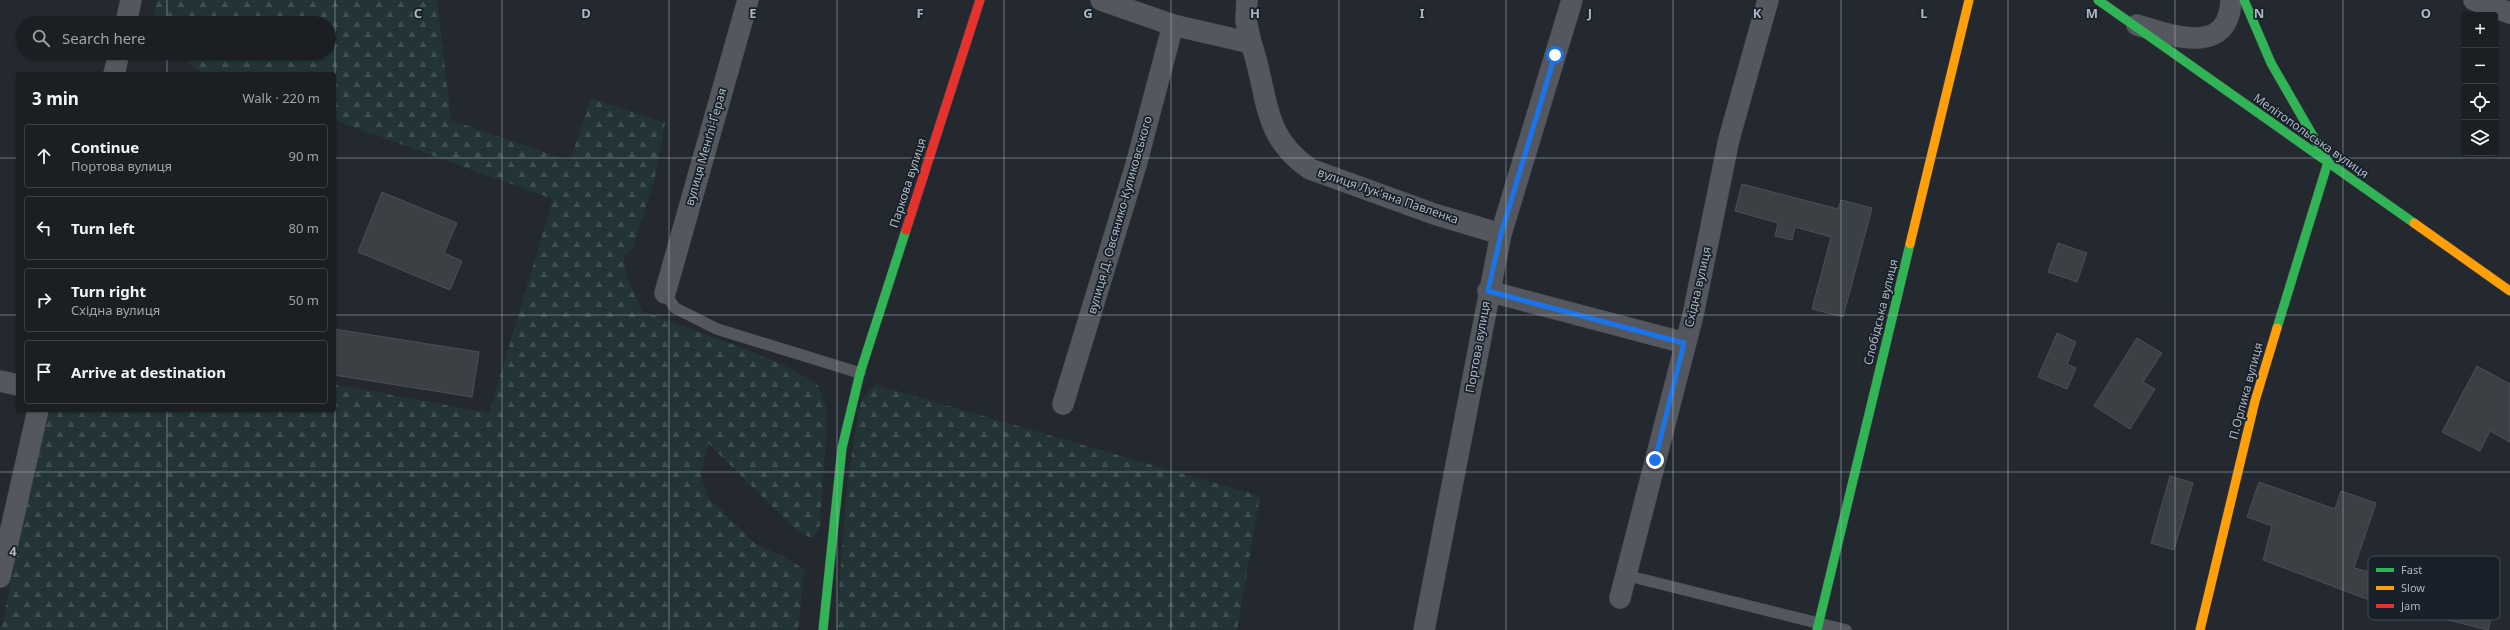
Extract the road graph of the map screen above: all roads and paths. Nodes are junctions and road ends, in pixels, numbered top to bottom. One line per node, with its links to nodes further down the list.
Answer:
1 (131, 0): 14 (street)
2 (748, 0): 24 (street, вулиця Менґлі-Ґерая)
3 (980, 0): 26 (street, Паркова вулиця)
4 (1101, 0): 16 (street)
5 (1247, 0): 17 (street)
6 (1572, 0): 21 (street, Портова вулиця)
7 (1768, 0): 25 (street, Східна вулиця)
8 (1969, 0): 34 (street, Слобідська вулиця)
9 (2098, 0): 15 (street, Мелітопольська вулиця)
10 (2231, 0): 15 (street)
11 (2244, 0): 20 (street)
12 (2474, 0): 13 (street)
13 (2510, 13)
14 (128, 16)
15 (2131, 23): 20 (street, Мелітопольська вулиця)
16 (1173, 25): 17 (street); 29 (street, вулиця Д. Овсянико-Куликовського)
17 (1250, 43): 21 (street, вулиця Лук'яна Павленка)
18 (117, 60): 19 (street)
19 (114, 72)
20 (2328, 162): 23 (street, Мелітопольська вулиця); 38 (street, П.Орлика вулиця)
21 (1501, 234): 22 (street, Портова вулиця)
22 (1488, 291): 25 (street); 36 (street, Портова вулиця)
23 (2510, 292)
24 (665, 294): 26 (lane)
25 (1684, 343): 31 (street, Східна вулиця)
26 (860, 373): 35 (street, Паркова вулиця)
27 (0, 382): 28 (street)
28 (16, 385)
29 (1064, 404)
30 (38, 412): 32 (street)
31 (1625, 575): 33 (street, Східна вулиця); 34 (lane)
32 (0, 576)
33 (1620, 598)
34 (1817, 627): 37 (lane)
35 (823, 630)
36 (1424, 630)
37 (1846, 630)
38 (2200, 630)

